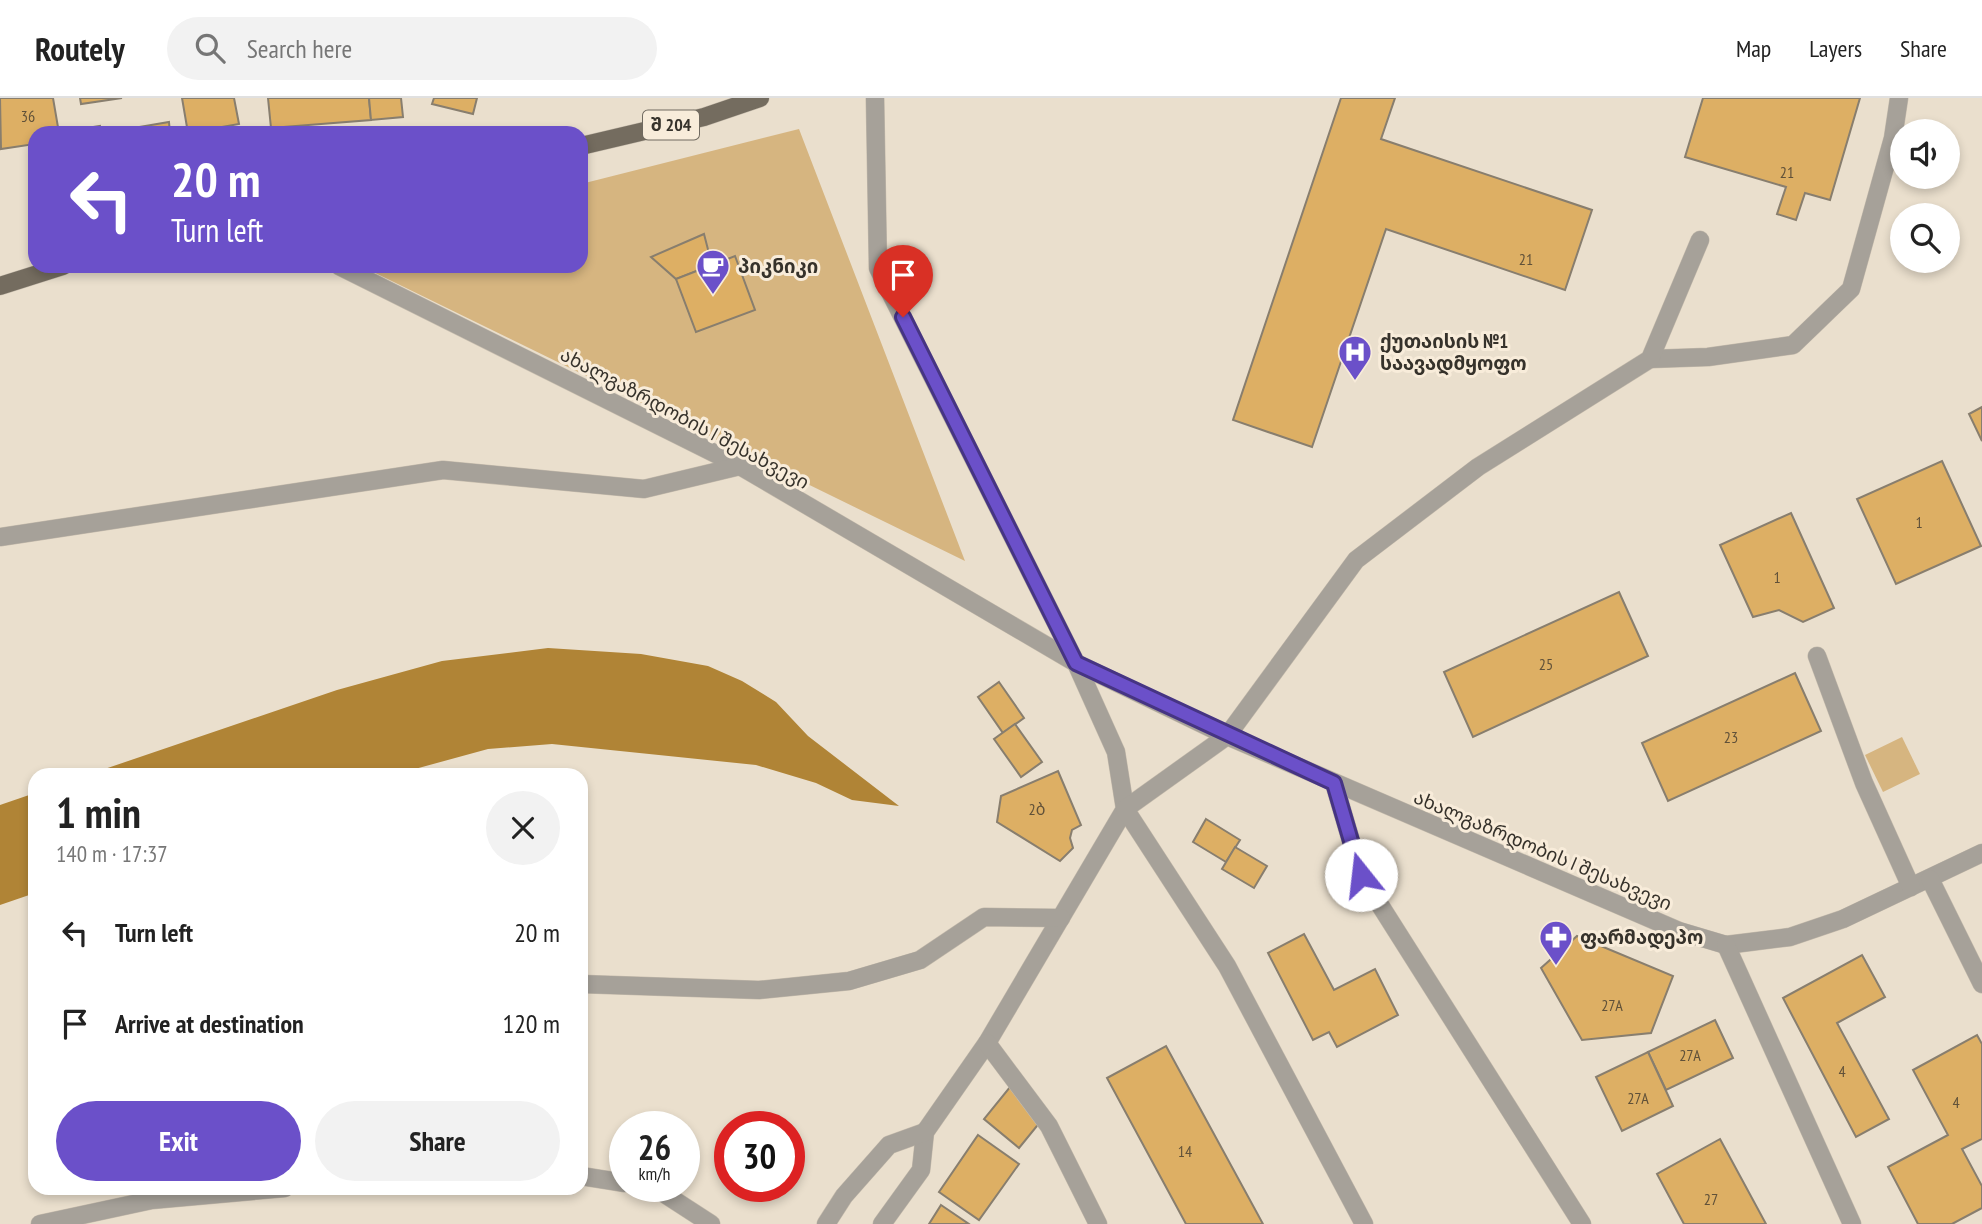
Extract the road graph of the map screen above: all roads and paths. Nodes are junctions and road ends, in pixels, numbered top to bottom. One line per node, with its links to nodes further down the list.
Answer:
1 (760, 98): 4 (main road, შ 204)
2 (875, 98): 13 (street)
3 (1899, 98): 9 (street)
4 (588, 144)
5 (1700, 240): 9 (street)
6 (41, 273): 8 (main road)
7 (353, 273): 10 (street, ახალგაზრდობის I შესახვევი)
8 (0, 286)
9 (1650, 359): 14 (street)
10 (740, 466): 11 (street); 13 (street, ახალგაზრდობის I შესახვევი)
11 (0, 537)
12 (1817, 656): 19 (street)
13 (1076, 663): 14 (street, ახალგაზრდობის I შესახვევი); 16 (street)
14 (1227, 736): 15 (street, ახალგაზრდობის I შესახვევი); 16 (street)
15 (1334, 783): 21 (street, ახალგაზრდობის I შესახვევი); 36 (street)
16 (1125, 809): 20 (street); 35 (street)
17 (1982, 853): 18 (street)
18 (1930, 879): 19 (street); 23 (street)
19 (1911, 887): 21 (street)
20 (1061, 918): 22 (street); 24 (street)
21 (1726, 946): 37 (street)
22 (588, 984)
23 (1982, 984)
24 (987, 1043): 25 (street); 34 (street)
25 (925, 1132): 32 (street); 33 (street)
26 (588, 1177): 27 (street)
27 (609, 1180)
28 (207, 1195): 30 (street)
29 (677, 1202): 31 (street)
30 (40, 1224)
31 (710, 1224)
32 (826, 1224)
33 (882, 1224)
34 (1098, 1224)
35 (1364, 1224)
36 (1582, 1224)
37 (1852, 1224)

